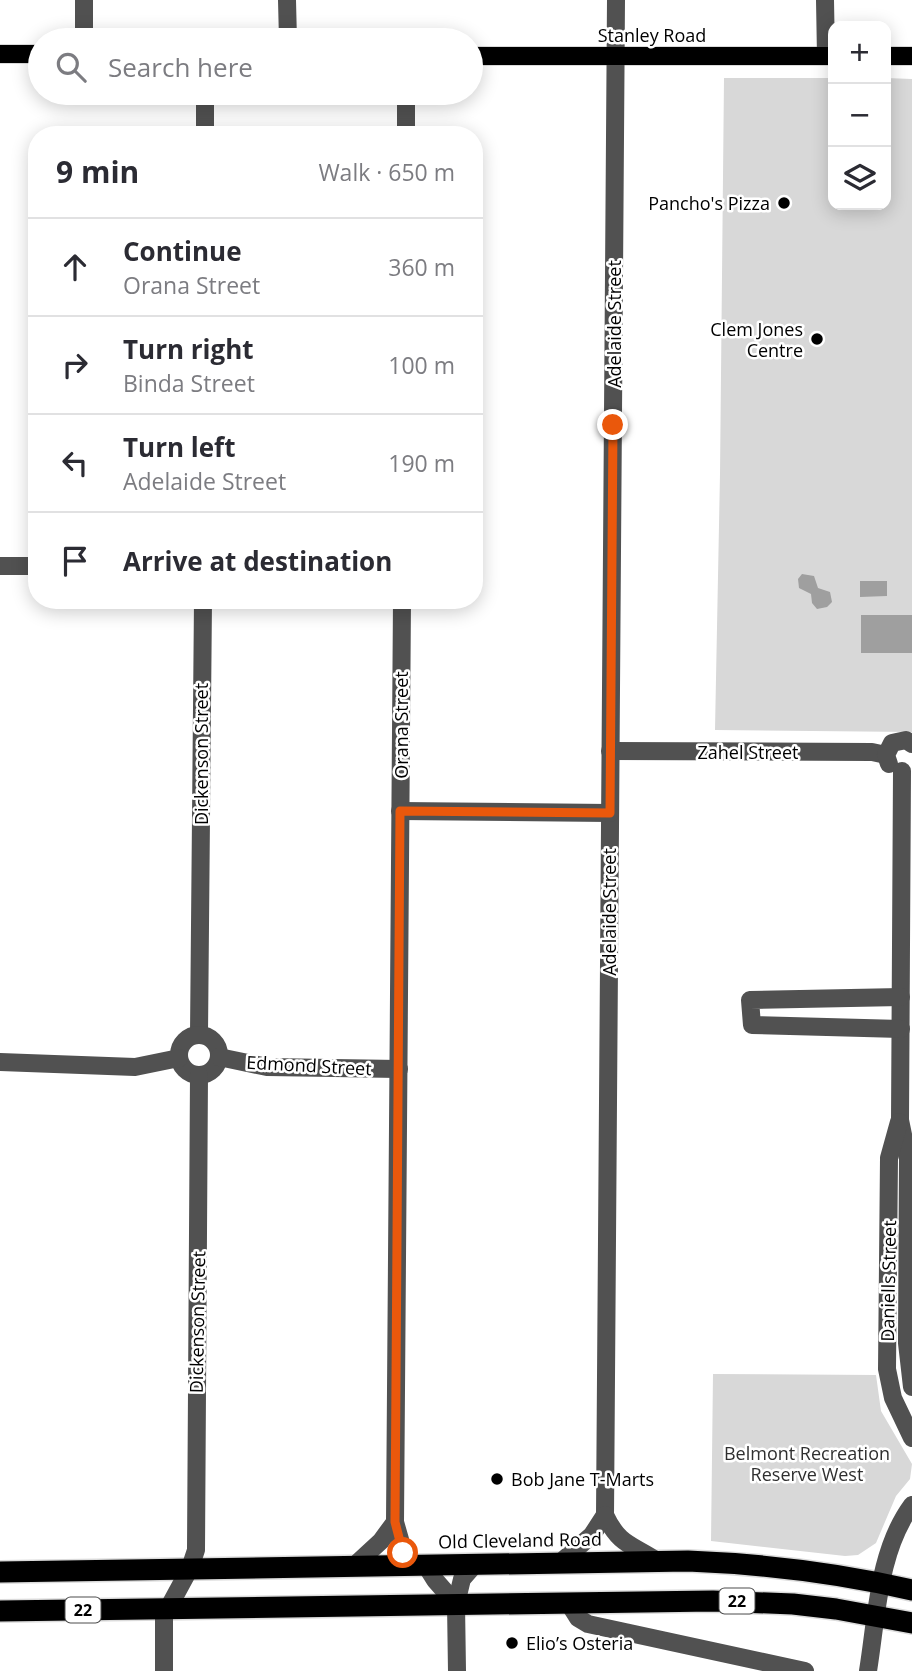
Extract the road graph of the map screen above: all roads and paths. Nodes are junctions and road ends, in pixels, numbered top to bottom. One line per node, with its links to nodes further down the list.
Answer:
1 (84, 0): 5 (street)
2 (287, 0): 6 (street)
3 (616, 0): 14 (street, Adelaide Street)
4 (825, 0): 7 (street)
5 (84, 28)
6 (288, 28)
7 (828, 42)
8 (0, 54): 9 (main road)
9 (28, 54)
10 (483, 56): 14 (main road, Stanley Road)
11 (828, 56): 14 (main road, Stanley Road)
12 (891, 56): 13 (main road)
13 (912, 56)
14 (616, 57): 24 (street, Adelaide Street)
15 (205, 105): 17 (street)
16 (406, 105): 18 (street)
17 (205, 126)
18 (405, 126)
19 (0, 566): 20 (street)
20 (28, 566)
21 (203, 609): 31 (street, Dickenson Street)
22 (401, 609): 27 (street, Orana Street)
23 (912, 744): 25 (street)
24 (610, 751): 25 (street, Zahel Street); 28 (street, Adelaide Street)
25 (886, 755): 26 (street)
26 (907, 769): 29 (street, Daniells Street)
27 (400, 811): 28 (street); 35 (street, Orana Street)
28 (610, 813): 42 (street, Adelaide Street)
29 (901, 997): 30 (street, Daniells Street); 30 (street)
30 (901, 1029): 37 (street, Daniells Street)
31 (199, 1034): 32 (street); 33 (street)
32 (219, 1057): 35 (street, Edmond Street); 36 (street)
33 (179, 1058): 34 (street); 36 (street)
34 (0, 1062)
35 (399, 1069): 43 (street, Orana Street)
36 (199, 1075): 49 (street, Dickenson Street)
37 (900, 1120): 38 (street, Daniells Street); 40 (street, Daniells Street)
38 (910, 1184): 39 (street, Daniells Street)
39 (912, 1387)
40 (912, 1438)
41 (912, 1505): 51 (street)
42 (605, 1515): 44 (street); 45 (street)
43 (395, 1522): 47 (street, Orana Street); 48 (street)
44 (657, 1560): 45 (highway, Old Cleveland Road / 22); 51 (highway, Old Cleveland Road / 22)
45 (561, 1562): 46 (highway, Old Cleveland Road / 22)
46 (476, 1563): 47 (highway, Old Cleveland Road / 22); 54 (street)
47 (416, 1564): 48 (highway, Old Cleveland Road / 22); 54 (street)
48 (355, 1565): 49 (highway, Old Cleveland Road / 22)
49 (190, 1568): 50 (highway, Old Cleveland Road / 22); 55 (street, Dickenson Street)
50 (0, 1572)
51 (883, 1583): 52 (highway, Old Cleveland Road / 22); 57 (street)
52 (912, 1590)
53 (568, 1602): 54 (highway, 22); 57 (highway, 22); 61 (street)
54 (456, 1604): 55 (highway, 22); 60 (street)
55 (167, 1609): 56 (highway, 22); 59 (street)
56 (0, 1611)
57 (876, 1617): 58 (highway, 22); 62 (street)
58 (912, 1623)
59 (164, 1671)
60 (457, 1671)
61 (805, 1671)
62 (868, 1671)

